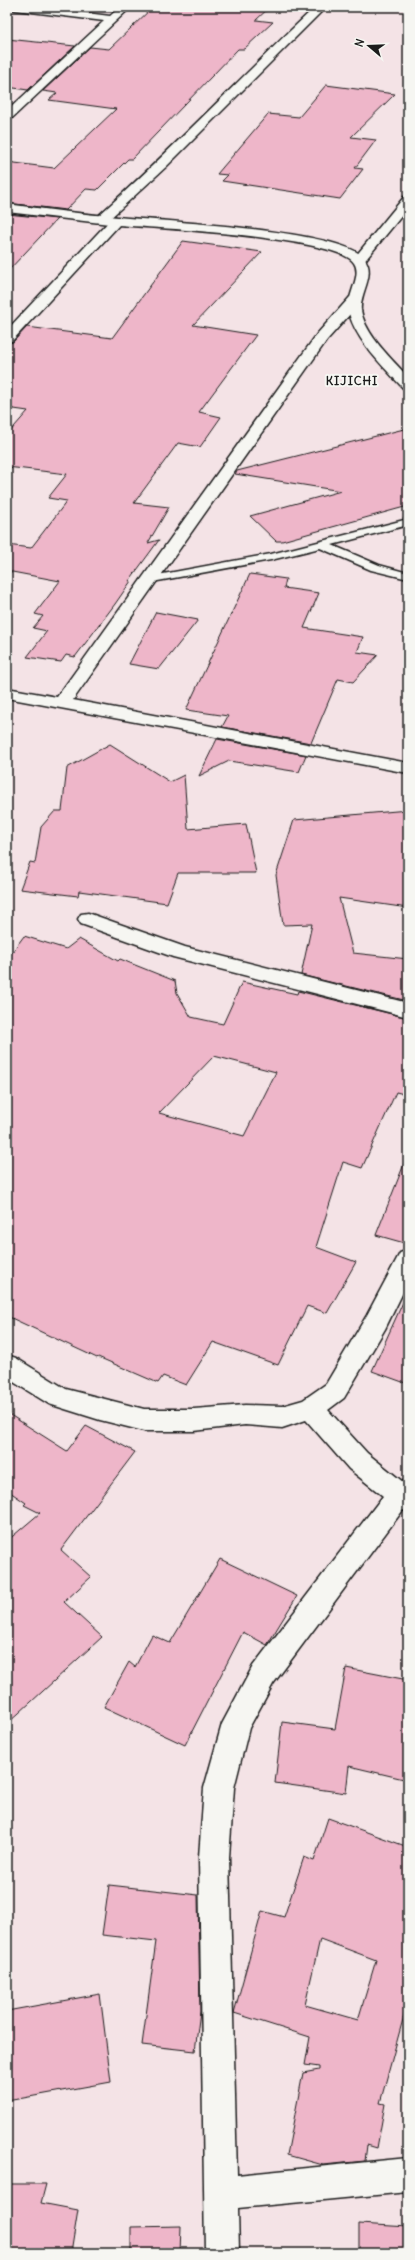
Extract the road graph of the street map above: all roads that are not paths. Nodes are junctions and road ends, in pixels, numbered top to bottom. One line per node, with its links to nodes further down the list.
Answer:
1 (14, 7): 4 (street)
2 (126, 7): 4 (street)
3 (321, 7): 9 (street)
4 (113, 19): 5 (street)
5 (12, 107): 6 (street)
6 (7, 117)
7 (408, 200): 11 (street)
8 (7, 208): 9 (street)
9 (102, 219): 10 (street)
10 (116, 220): 11 (street); 13 (street)
11 (360, 260): 12 (street)
12 (355, 300): 14 (street); 18 (street)
13 (7, 338)
14 (408, 385)
15 (408, 522): 16 (lane)
16 (321, 544): 17 (lane); 18 (lane)
17 (408, 576)
18 (147, 580): 20 (street)
19 (7, 693): 20 (street)
20 (61, 704): 21 (street)
21 (408, 768)
22 (88, 919): 23 (street)
23 (408, 1010)
24 (408, 1259): 26 (street)
25 (7, 1365): 26 (street)
26 (311, 1408): 27 (street)
27 (404, 1498): 29 (street)
28 (408, 2175): 29 (street)
29 (221, 2193): 30 (street)
30 (222, 2253)

